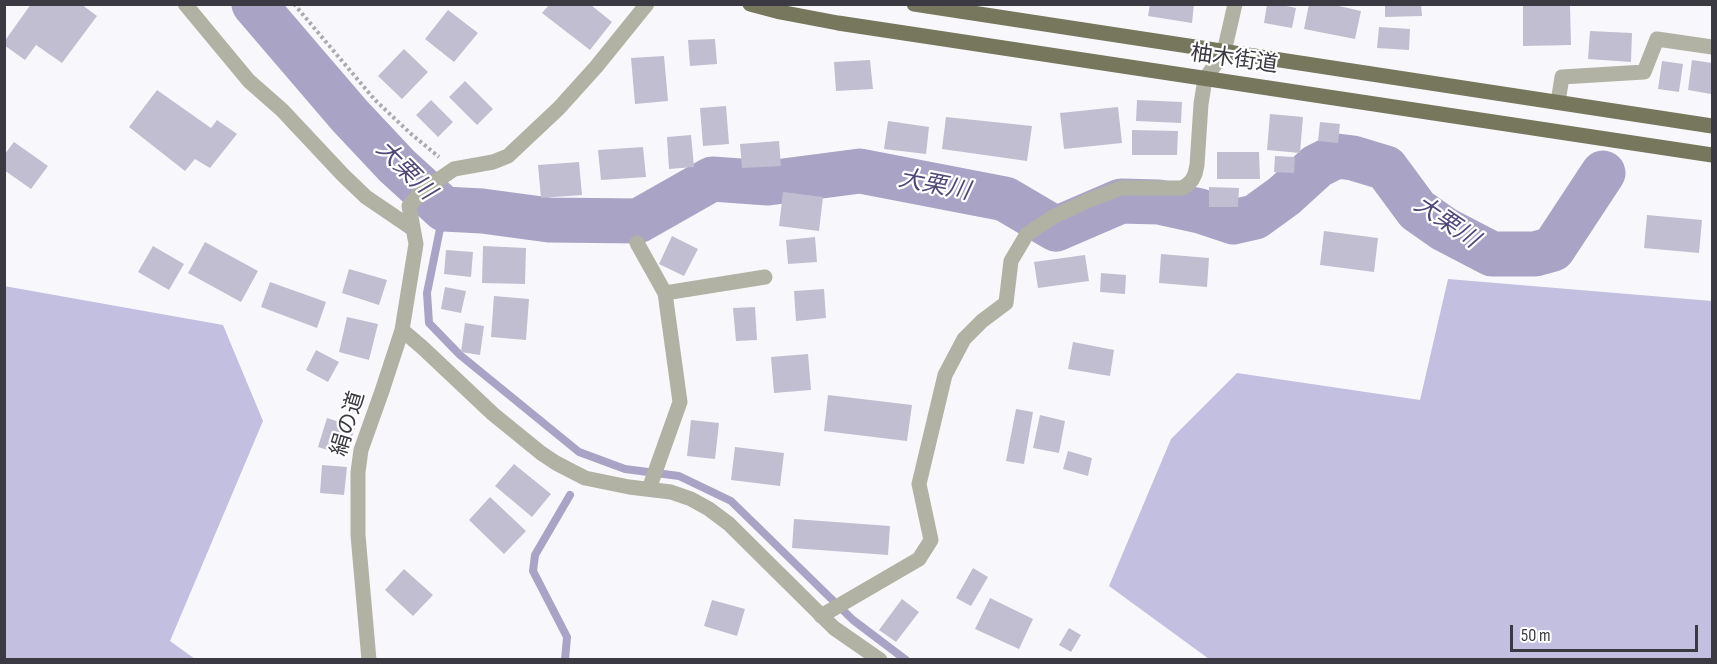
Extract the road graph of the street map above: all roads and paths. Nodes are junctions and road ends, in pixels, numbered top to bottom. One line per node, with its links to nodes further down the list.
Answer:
1 (185, 4): 14 (street)
2 (294, 4): 13 (path)
3 (647, 4): 13 (street)
4 (750, 4): 9 (main road, 柚木街道)
5 (914, 4): 8 (main road, 柚木街道)
6 (1234, 4): 8 (street)
7 (1713, 47): 10 (street)
8 (1224, 52): 9 (street); 10 (main road, 柚木街道)
9 (1204, 79): 12 (main road, 柚木街道); 20 (street)
10 (1558, 102): 11 (main road, 柚木街道)
11 (1713, 126)
12 (1713, 155)
13 (454, 168): 14 (street, 絹の道)
14 (413, 229): 18 (street, 絹の道)
15 (637, 243): 17 (street)
16 (765, 277): 17 (street)
17 (665, 293): 19 (street)
18 (402, 330): 19 (street); 21 (street, 絹の道)
19 (649, 488): 20 (street)
20 (822, 615): 22 (street)
21 (369, 660)
22 (880, 660)

